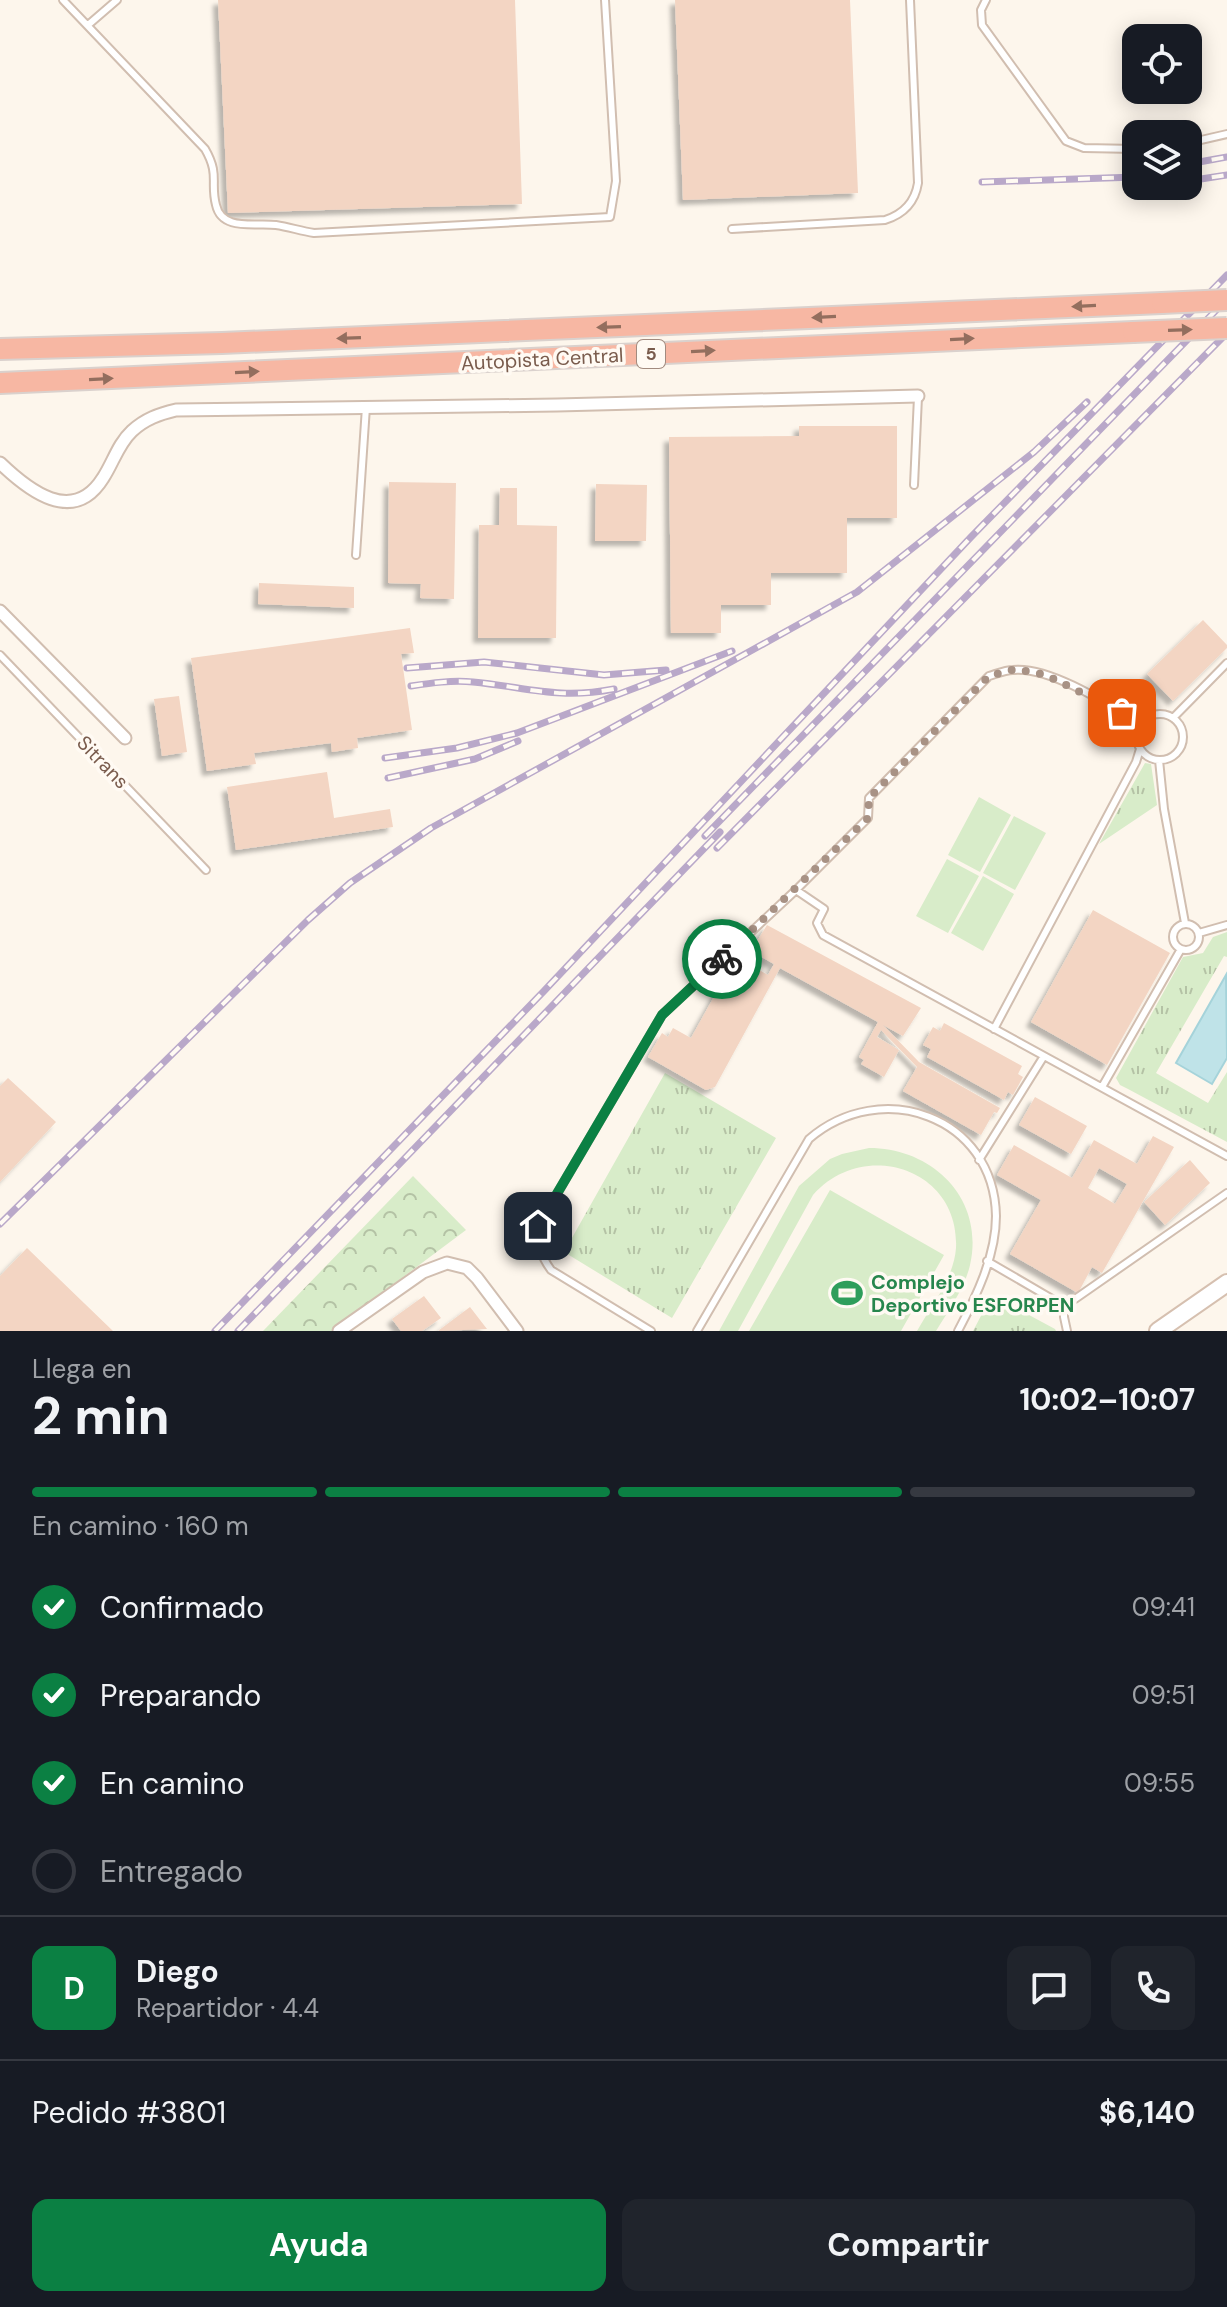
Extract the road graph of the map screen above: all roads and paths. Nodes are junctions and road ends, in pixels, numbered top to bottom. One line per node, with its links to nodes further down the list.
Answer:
1 (63, 0): 6 (lane)
2 (117, 0): 6 (lane)
3 (605, 0): 6 (lane)
4 (910, 0): 10 (lane)
5 (986, 0): 9 (lane)
6 (88, 25)
7 (1227, 134): 8 (lane)
8 (1202, 140)
9 (1122, 149)
10 (732, 229)
11 (1227, 300): 14 (highway, Autopista Central / 5, one-way to 14, bridge)
12 (1227, 328): 16 (highway, Autopista Central / 5, one-way to 12, bridge)
13 (0, 337): 14 (highway)
14 (56, 346): 15 (highway, Autopista Central / 5)
15 (0, 349)
16 (0, 383)
17 (918, 396): 18 (street); 20 (lane)
18 (366, 407): 19 (street); 21 (lane)
19 (0, 463)
20 (914, 485)
21 (356, 555)
22 (0, 611): 27 (street)
23 (0, 655): 30 (lane, Sitrans)
24 (1227, 663): 25 (lane)
25 (1173, 718): 26 (lane); 29 (lane)
26 (1140, 724): 28 (lane); 31 (lane)
27 (125, 738)
28 (1140, 749): 29 (lane); 36 (lane)
29 (1159, 760): 32 (lane)
30 (206, 870)
31 (796, 890): 36 (lane); 47 (lane)
32 (1185, 923): 34 (lane); 35 (lane)
33 (1227, 925): 34 (lane)
34 (1199, 933): 35 (lane)
35 (1181, 949): 38 (lane)
36 (994, 1029): 37 (lane)
37 (1044, 1056): 38 (lane); 40 (lane)
38 (1102, 1087): 39 (lane)
39 (1227, 1156)
40 (979, 1160): 42 (lane); 48 (lane)
41 (1227, 1193): 44 (lane)
42 (987, 1261): 44 (lane); 49 (lane)
43 (1227, 1283): 51 (main road)
44 (1064, 1303): 50 (lane)
45 (339, 1331): 46 (street)
46 (517, 1331)
47 (651, 1331)
48 (697, 1331)
49 (958, 1331)
50 (1067, 1331)
51 (1158, 1331)

